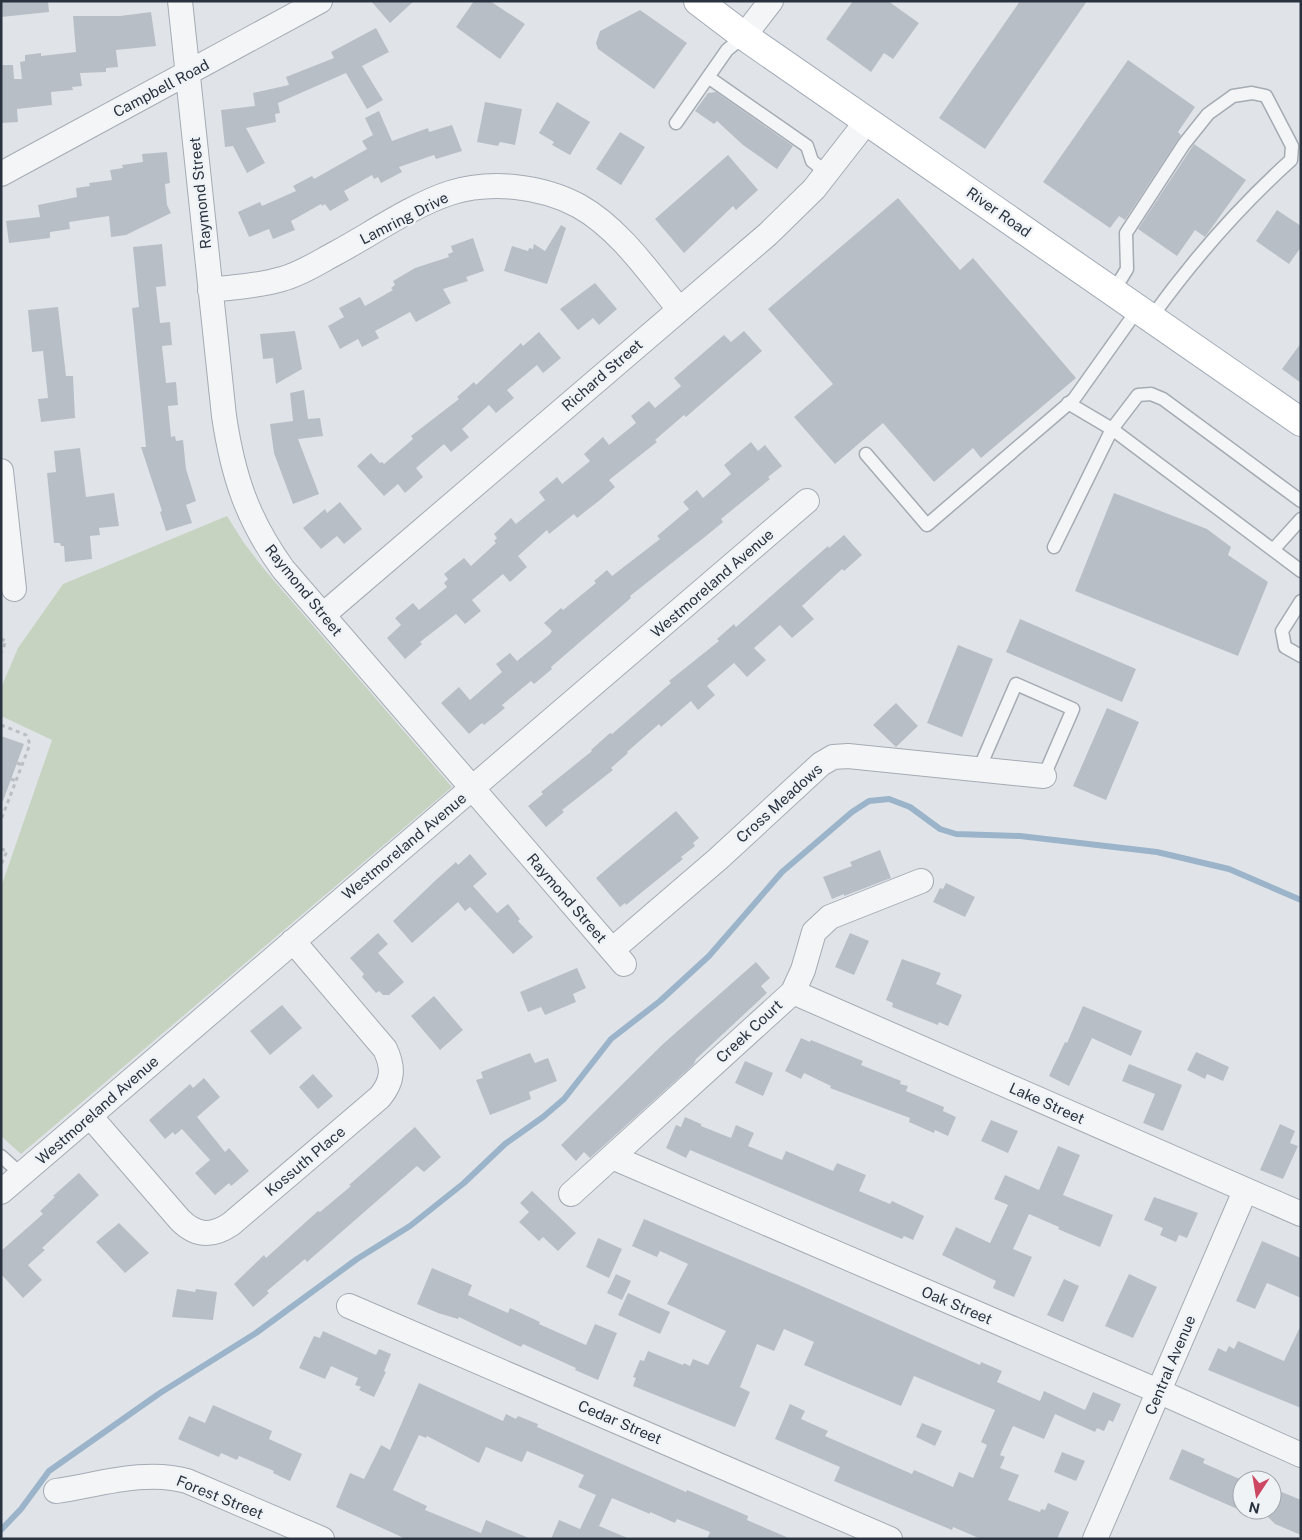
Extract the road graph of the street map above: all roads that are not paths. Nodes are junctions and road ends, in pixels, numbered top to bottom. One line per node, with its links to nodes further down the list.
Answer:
1 (180, 1): 6 (street, Raymond Street)
2 (320, 1): 6 (street, Campbell Road)
3 (698, 1): 5 (main road, River Road)
4 (771, 1): 5 (street)
5 (744, 36): 7 (lane); 8 (main road, River Road)
6 (188, 74): 11 (street, Campbell Road); 12 (street, Raymond Street)
7 (708, 76): 9 (lane); 10 (lane)
8 (867, 121): 10 (street, Richard Street); 13 (main road, River Road)
9 (676, 123)
10 (827, 173): 14 (street, Richard Street)
11 (1, 174)
12 (210, 290): 14 (street, Lamring Drive); 29 (street, Raymond Street)
13 (1113, 292): 15 (main road, River Road); 15 (lane)
14 (680, 309): 29 (street, Richard Street)
15 (1144, 314): 16 (lane); 17 (main road, River Road)
16 (1068, 403): 18 (lane); 19 (lane)
17 (1301, 422)
18 (1112, 429): 22 (lane); 24 (lane); 25 (lane)
19 (866, 454)
20 (1, 471): 27 (street)
21 (808, 501): 33 (street, Westmoreland Avenue)
22 (1301, 501)
23 (1301, 519): 25 (lane)
24 (1054, 546)
25 (1273, 550): 26 (lane)
26 (1301, 571)
27 (14, 589)
28 (1301, 601): 30 (lane)
29 (323, 615): 33 (street, Raymond Street)
30 (1301, 656)
31 (979, 769): 32 (street, Cross Meadows); 32 (lane); 36 (street, Cross Meadows)
32 (1044, 776)
33 (472, 788): 35 (street, Westmoreland Avenue); 36 (street, Raymond Street)
34 (921, 881): 37 (street, Creek Court)
35 (293, 941): 38 (street, Westmoreland Avenue); 38 (street, Kossuth Place)
36 (618, 957)
37 (793, 992): 40 (street, Creek Court); 42 (street, Lake Street)
38 (90, 1116): 41 (street, Westmoreland Avenue)
39 (1, 1156): 41 (lane)
40 (612, 1158): 44 (street, Creek Court); 47 (street, Oak Street)
41 (22, 1175): 43 (street, Westmoreland Avenue)
42 (1246, 1191): 45 (street, Lake Street); 47 (street, Central Avenue)
43 (1, 1192)
44 (571, 1194)
45 (1301, 1214)
46 (349, 1306): 51 (street, Cedar Street)
47 (1158, 1391): 48 (street, Oak Street); 52 (street, Central Avenue)
48 (1301, 1455)
49 (56, 1491): 50 (street, Forest Street)
50 (322, 1539)
51 (890, 1539)
52 (1095, 1539)

